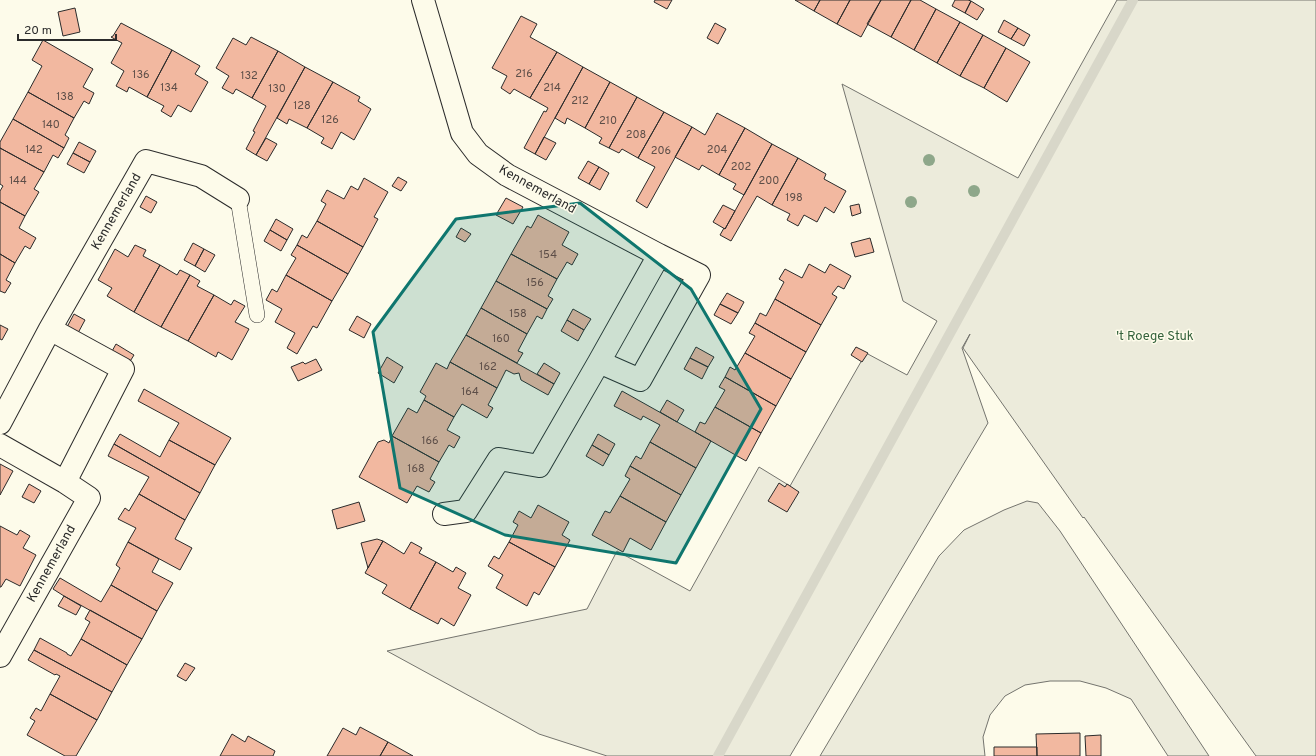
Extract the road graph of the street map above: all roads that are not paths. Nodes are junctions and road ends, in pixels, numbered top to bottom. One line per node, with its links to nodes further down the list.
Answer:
1 (423, 0): 3 (street, Kennemerland)
2 (238, 199): 4 (lane); 5 (street, Kennemerland)
3 (658, 255): 6 (street); 6 (street, Kennemerland)
4 (257, 315)
5 (50, 329): 7 (street, Kennemerland); 9 (street)
6 (599, 362): 10 (street)
7 (0, 423)
8 (0, 445): 9 (street, Kennemerland)
9 (65, 482): 11 (street, Kennemerland)
10 (444, 514)
11 (0, 656)

